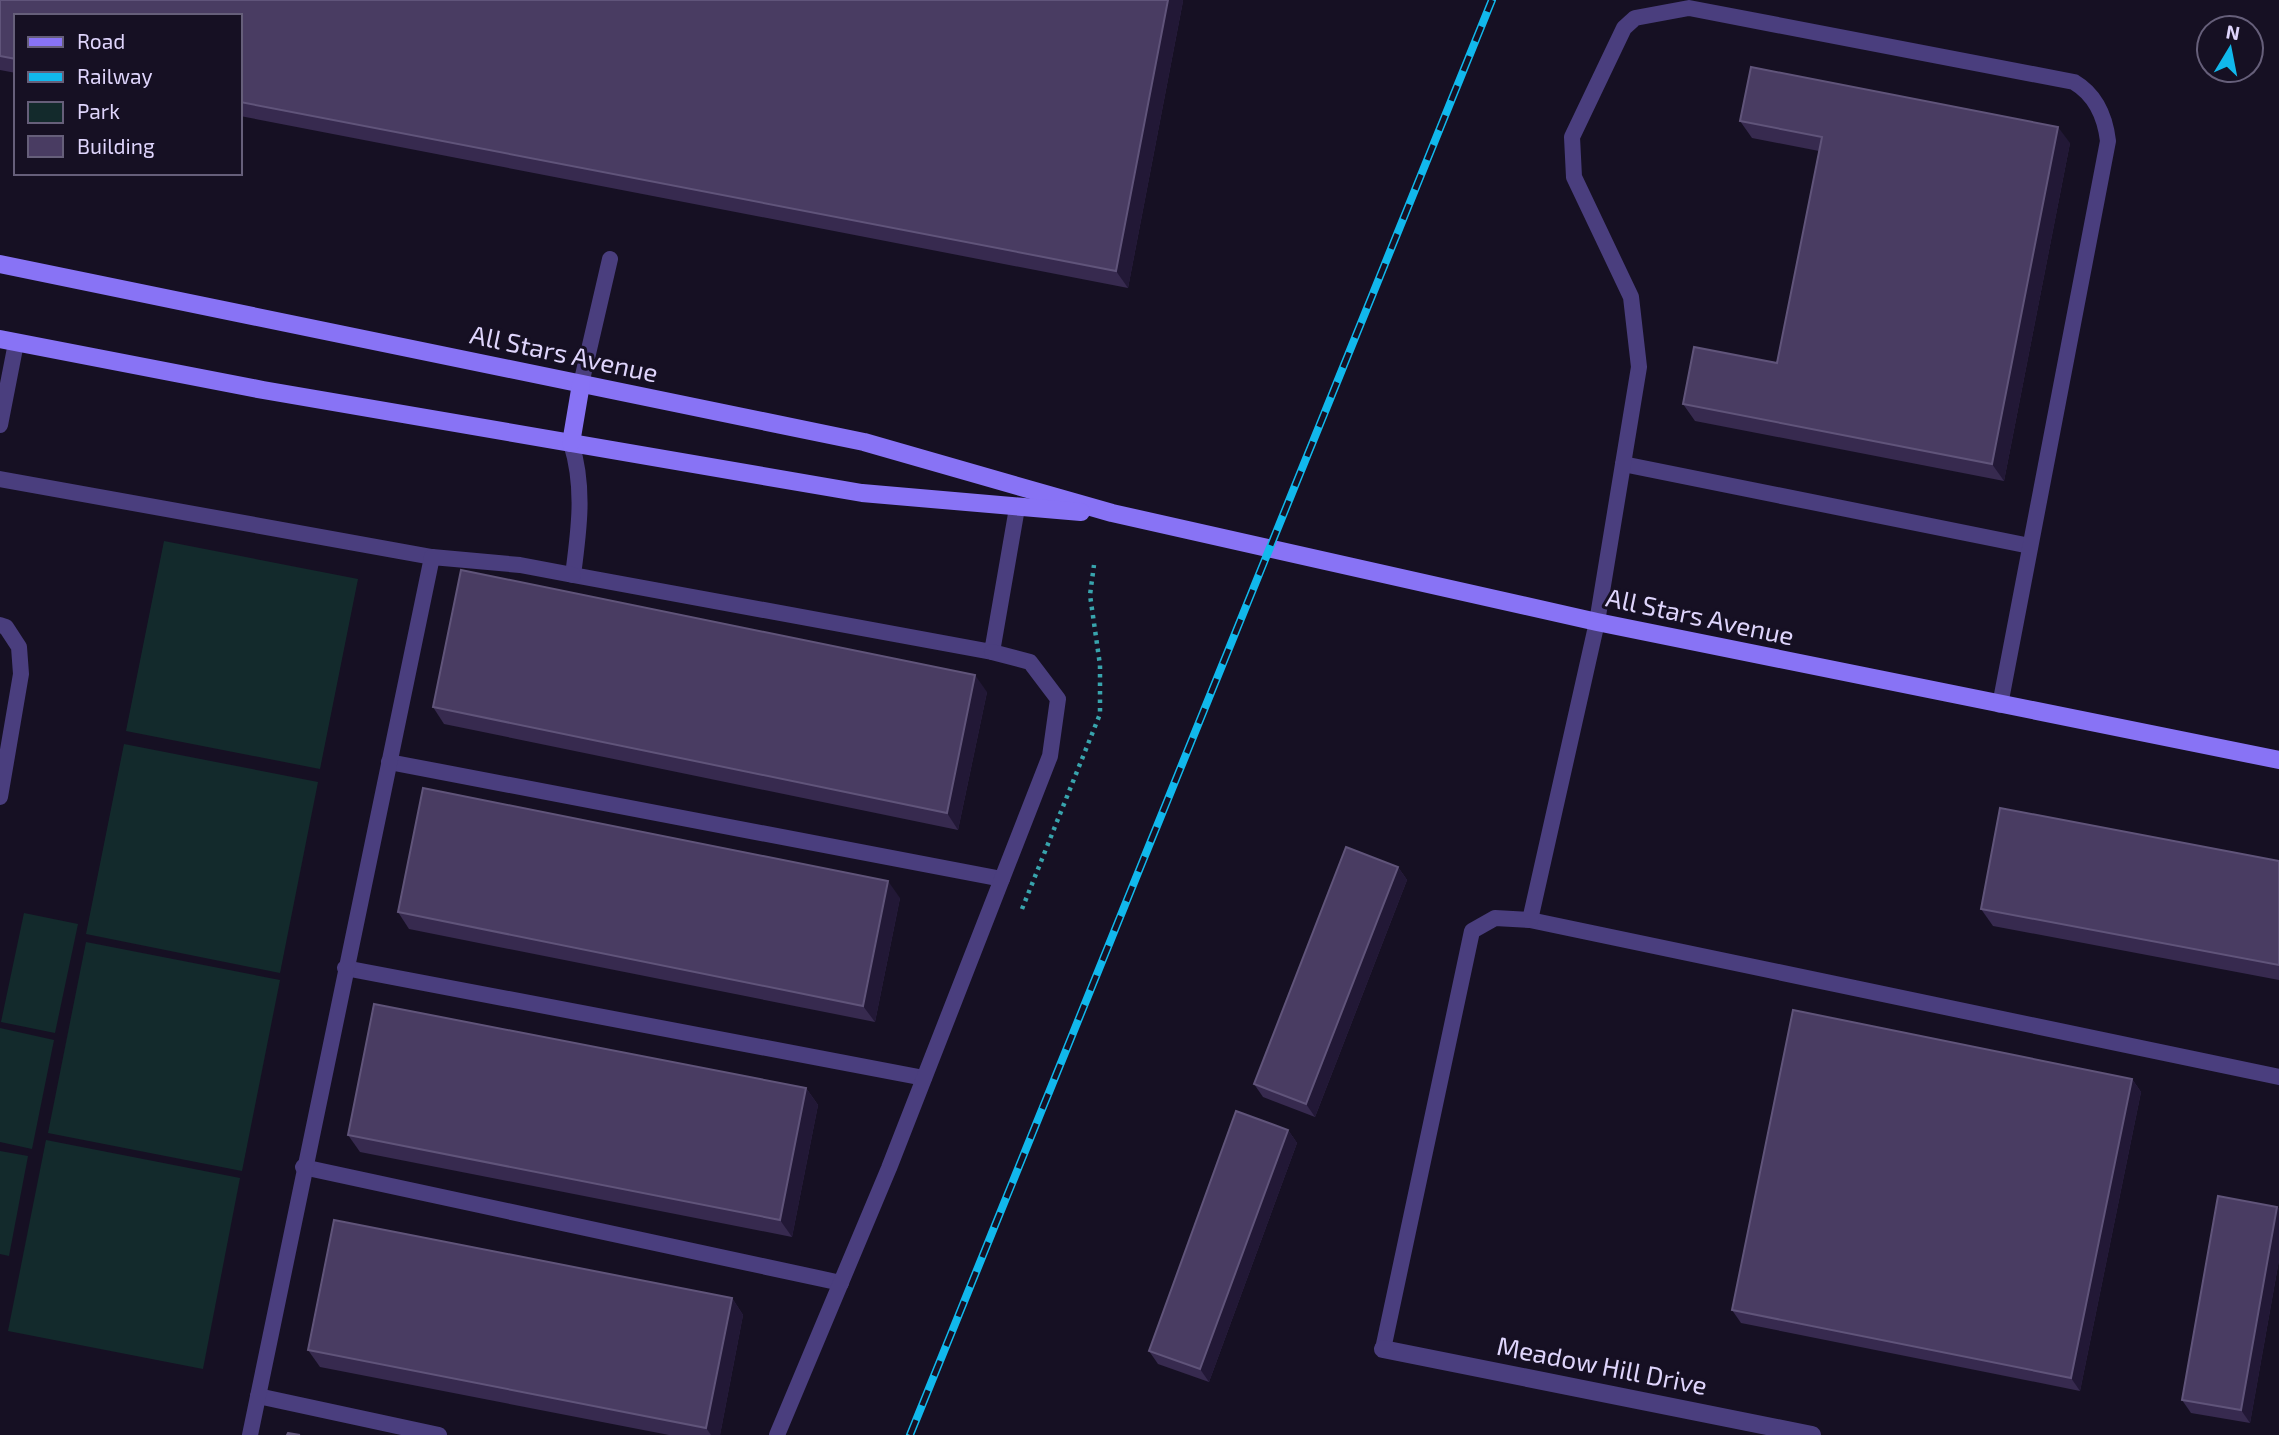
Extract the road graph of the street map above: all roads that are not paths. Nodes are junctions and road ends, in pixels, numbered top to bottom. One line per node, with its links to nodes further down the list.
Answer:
1 (610, 259): 4 (lane)
2 (0, 264): 4 (street, All Stars Avenue)
3 (8, 341): 5 (lane); 6 (street, All Stars Avenue)
4 (582, 384): 6 (street); 10 (street, All Stars Avenue)
5 (0, 425)
6 (571, 443): 9 (street, All Stars Avenue); 13 (lane)
7 (1623, 464): 11 (lane); 11 (lane); 14 (lane)
8 (0, 479): 12 (lane)
9 (1017, 508): 10 (street, All Stars Avenue); 16 (lane)
10 (1112, 513): 14 (street, All Stars Avenue)
11 (2030, 546): 17 (lane)
12 (432, 557): 13 (lane); 19 (lane)
13 (573, 575): 16 (lane)
14 (1597, 622): 17 (street, All Stars Avenue); 22 (lane)
15 (0, 625): 20 (lane)
16 (992, 652): 21 (lane)
17 (2000, 705): 18 (street, All Stars Avenue)
18 (2279, 760)
19 (389, 762): 21 (lane); 23 (lane)
20 (0, 797)
21 (1002, 879): 25 (lane)
22 (1530, 920): 24 (lane); 28 (lane)
23 (345, 968): 25 (lane); 26 (lane)
24 (2279, 1077)
25 (924, 1078): 27 (lane)
26 (303, 1167): 27 (lane); 29 (lane)
27 (841, 1283): 32 (lane)
28 (1383, 1349): 33 (street, Meadow Hill Drive)
29 (258, 1396): 30 (lane); 31 (lane)
30 (250, 1435)
31 (439, 1435)
32 (777, 1435)
33 (1812, 1435)

